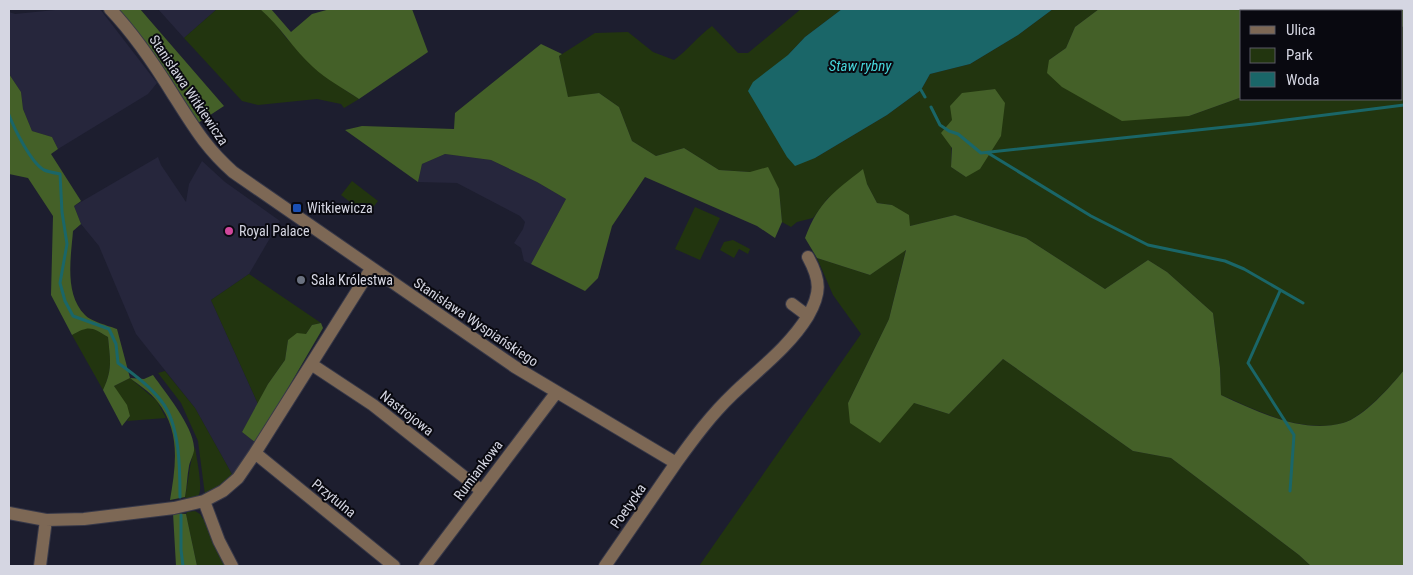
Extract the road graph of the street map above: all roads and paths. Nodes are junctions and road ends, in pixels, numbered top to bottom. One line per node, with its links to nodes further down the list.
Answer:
1 (110, 9): 3 (street, Stanisława Witkiewicza)
2 (808, 257): 5 (street)
3 (371, 269): 6 (street); 7 (street, Stanisława Wyspiańskiego)
4 (792, 304): 5 (street)
5 (808, 316): 9 (street)
6 (310, 364): 8 (street); 10 (street, Nastrojowa)
7 (556, 393): 9 (street, Stanisława Wyspiańskiego); 10 (street, Rumiankowa)
8 (255, 453): 11 (street); 16 (street, Przytulna)
9 (676, 463): 18 (street, Poetycka)
10 (482, 491): 17 (street, Rumiankowa)
11 (204, 502): 13 (street); 15 (street)
12 (9, 513): 13 (street)
13 (46, 520): 14 (street)
14 (40, 566)
15 (232, 566)
16 (394, 566)
17 (426, 566)
18 (604, 566)

